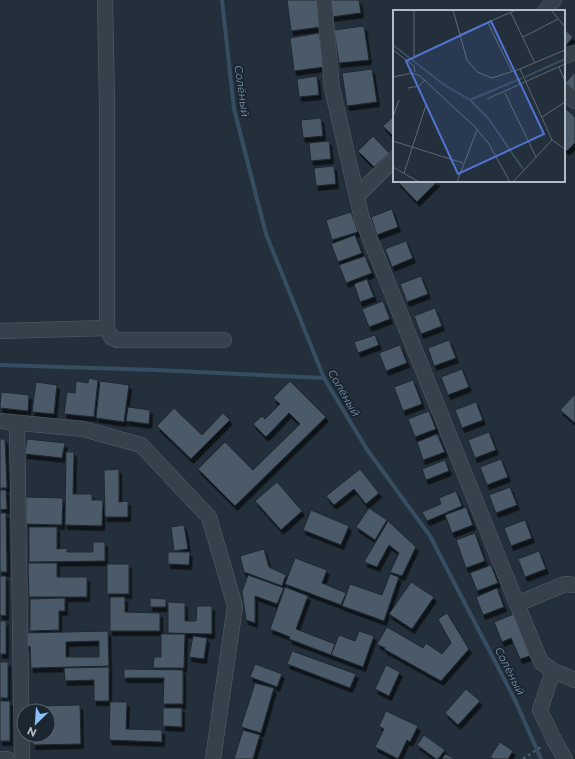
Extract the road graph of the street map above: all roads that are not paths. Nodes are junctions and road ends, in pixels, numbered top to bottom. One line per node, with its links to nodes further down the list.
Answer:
1 (105, 0): 11 (street)
2 (324, 0): 10 (street)
3 (554, 0): 4 (street)
4 (546, 10)
5 (575, 53): 6 (street)
6 (565, 56)
7 (565, 92): 8 (street)
8 (575, 101)
9 (393, 160): 10 (street)
10 (357, 196): 17 (street)
11 (107, 328): 12 (street); 13 (street)
12 (0, 330)
13 (224, 340)
14 (0, 421): 15 (street)
15 (17, 423): 22 (street); 23 (street)
16 (575, 585): 17 (street)
17 (517, 604): 18 (street)
18 (553, 671): 19 (street); 24 (street)
19 (575, 680)
20 (0, 759): 21 (street)
21 (7, 759)
22 (22, 759)
23 (214, 759)
24 (565, 759)

